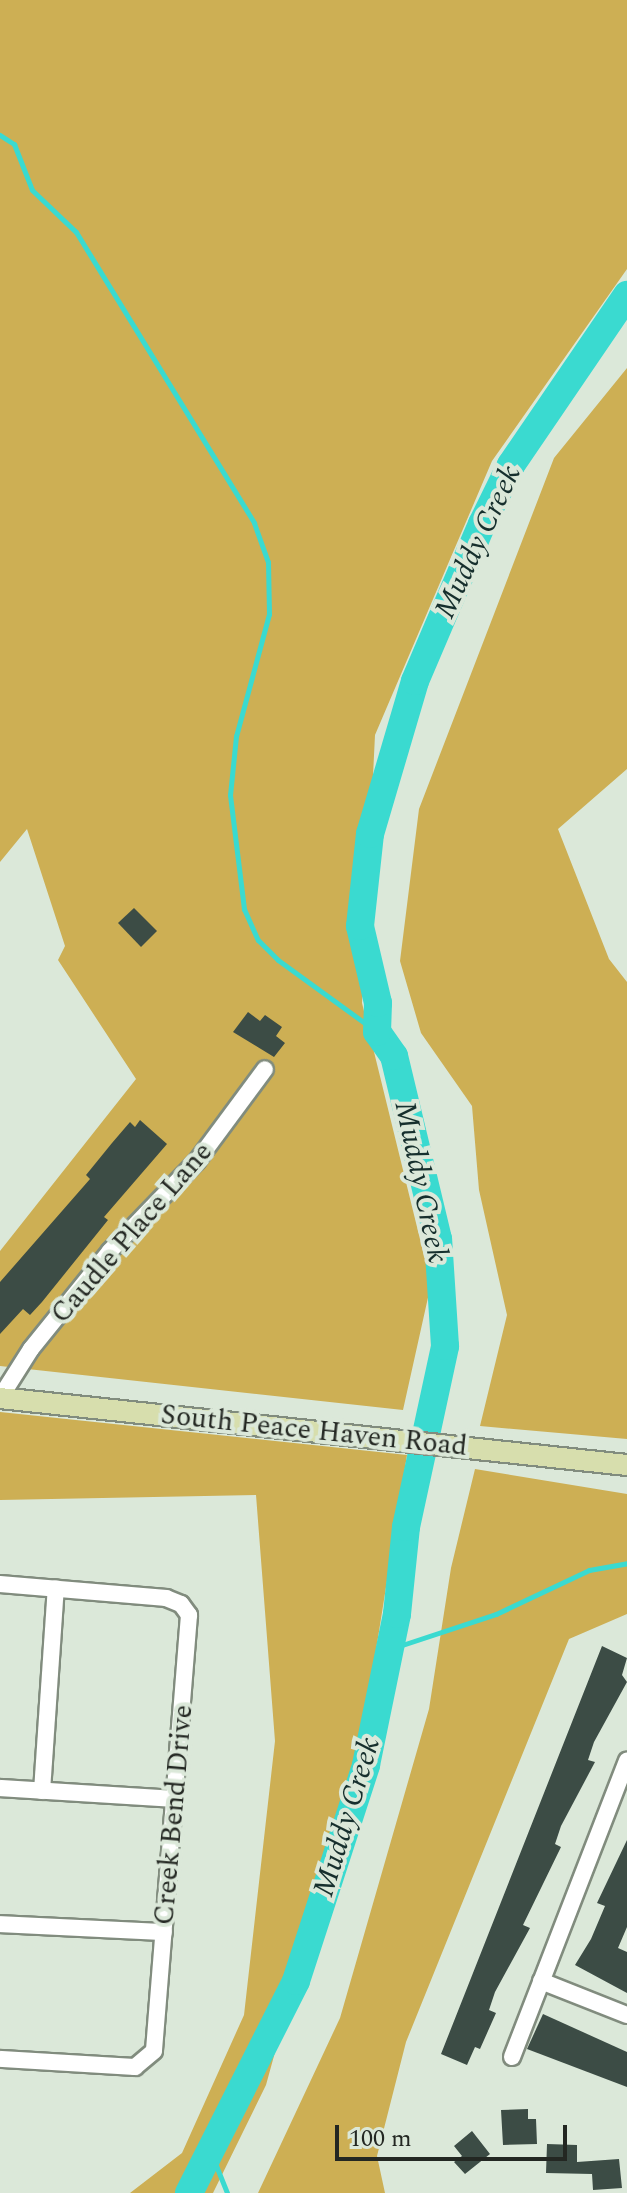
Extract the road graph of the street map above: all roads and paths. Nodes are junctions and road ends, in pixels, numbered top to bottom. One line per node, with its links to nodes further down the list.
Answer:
1 (265, 1069): 2 (street, Caudle Place Lane)
2 (0, 1398): 3 (main road, South Peace Haven Road)
3 (627, 1465)
4 (0, 1584): 5 (street, Creek Bend Drive)
5 (56, 1588): 8 (street); 9 (street, Creek Bend Drive)
6 (627, 1761): 12 (street)
7 (0, 1788): 8 (street)
8 (42, 1791): 9 (street)
9 (176, 1799): 11 (street, Creek Bend Drive)
10 (0, 1924): 11 (street)
11 (164, 1932): 15 (street, Creek Bend Drive)
12 (541, 1981): 13 (street); 14 (street)
13 (627, 2015)
14 (512, 2057)
15 (0, 2059)

